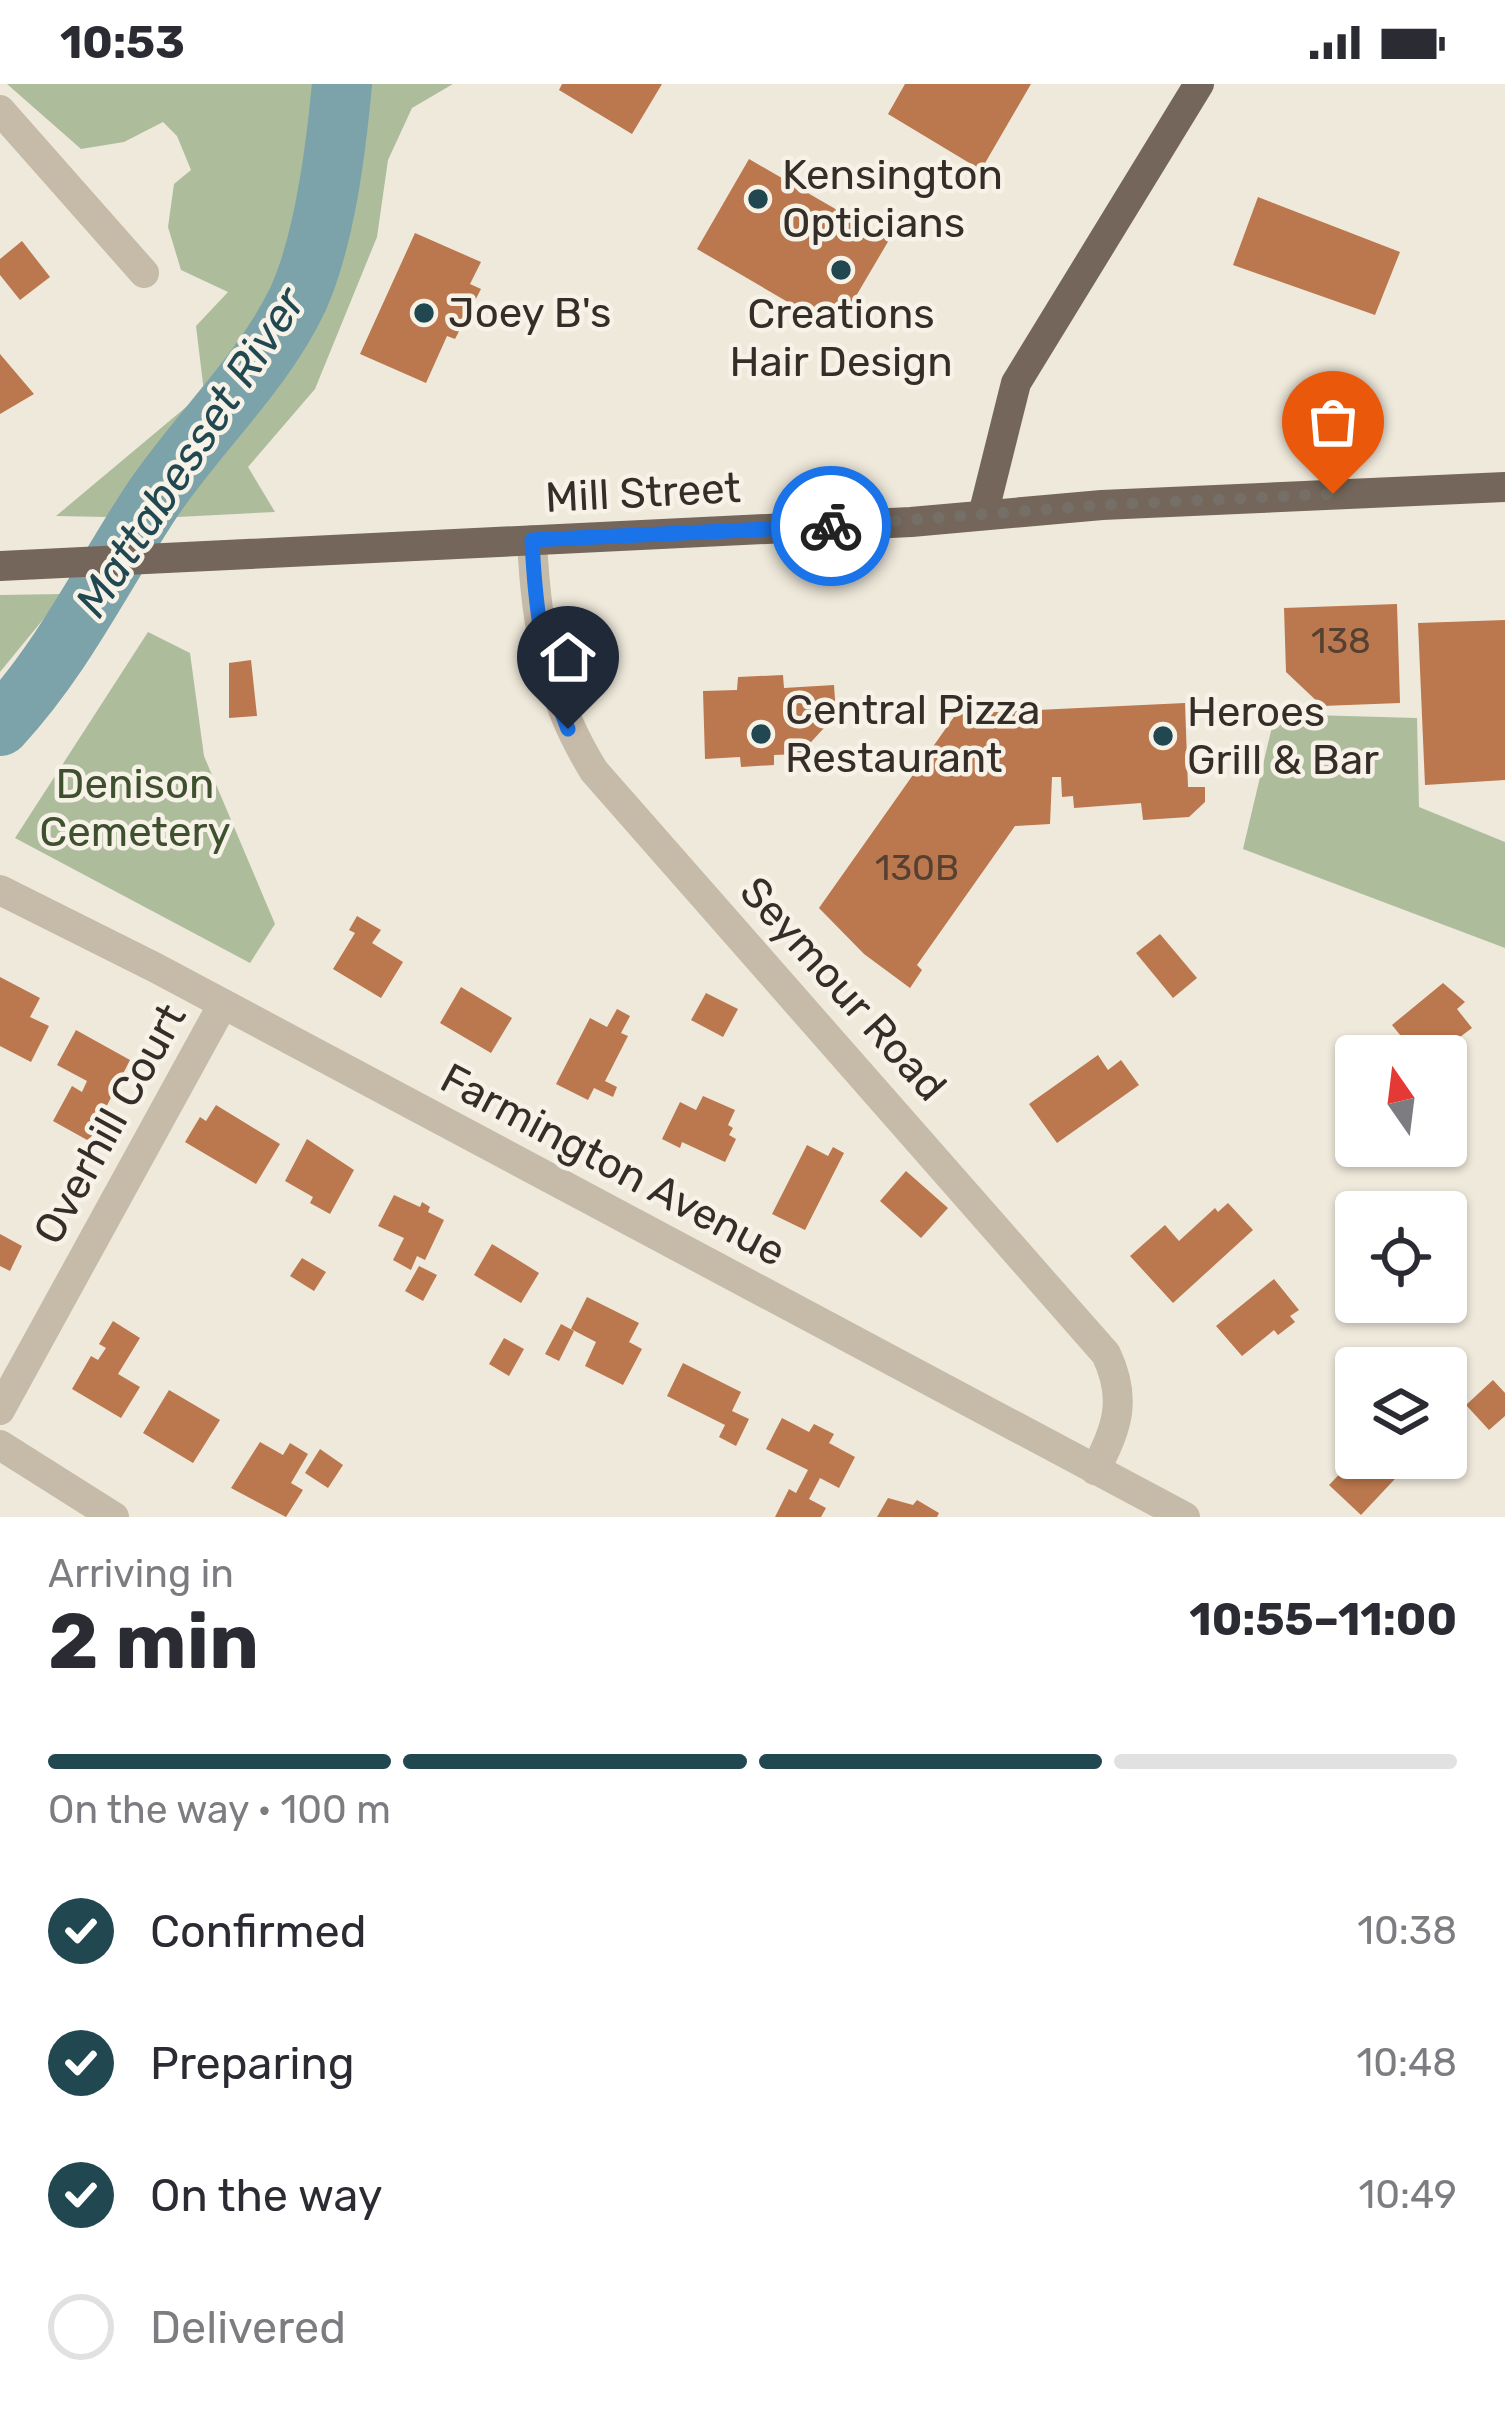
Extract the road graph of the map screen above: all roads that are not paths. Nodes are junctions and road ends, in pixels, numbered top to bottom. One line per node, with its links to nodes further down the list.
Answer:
1 (1199, 84): 5 (main road)
2 (0, 110): 3 (street)
3 (144, 273)
4 (1505, 487): 5 (main road, Mill Street)
5 (983, 515): 6 (main road, Mill Street)
6 (532, 540): 7 (main road, Mill Street); 12 (street, Seymour Road)
7 (0, 566)
8 (0, 890): 9 (street, Farmington Avenue)
9 (224, 1004): 10 (street, Overhill Court); 12 (street, Farmington Avenue)
10 (0, 1410)
11 (0, 1445): 13 (street)
12 (1095, 1470): 14 (street, Farmington Avenue)
13 (114, 1517)
14 (1185, 1517)

